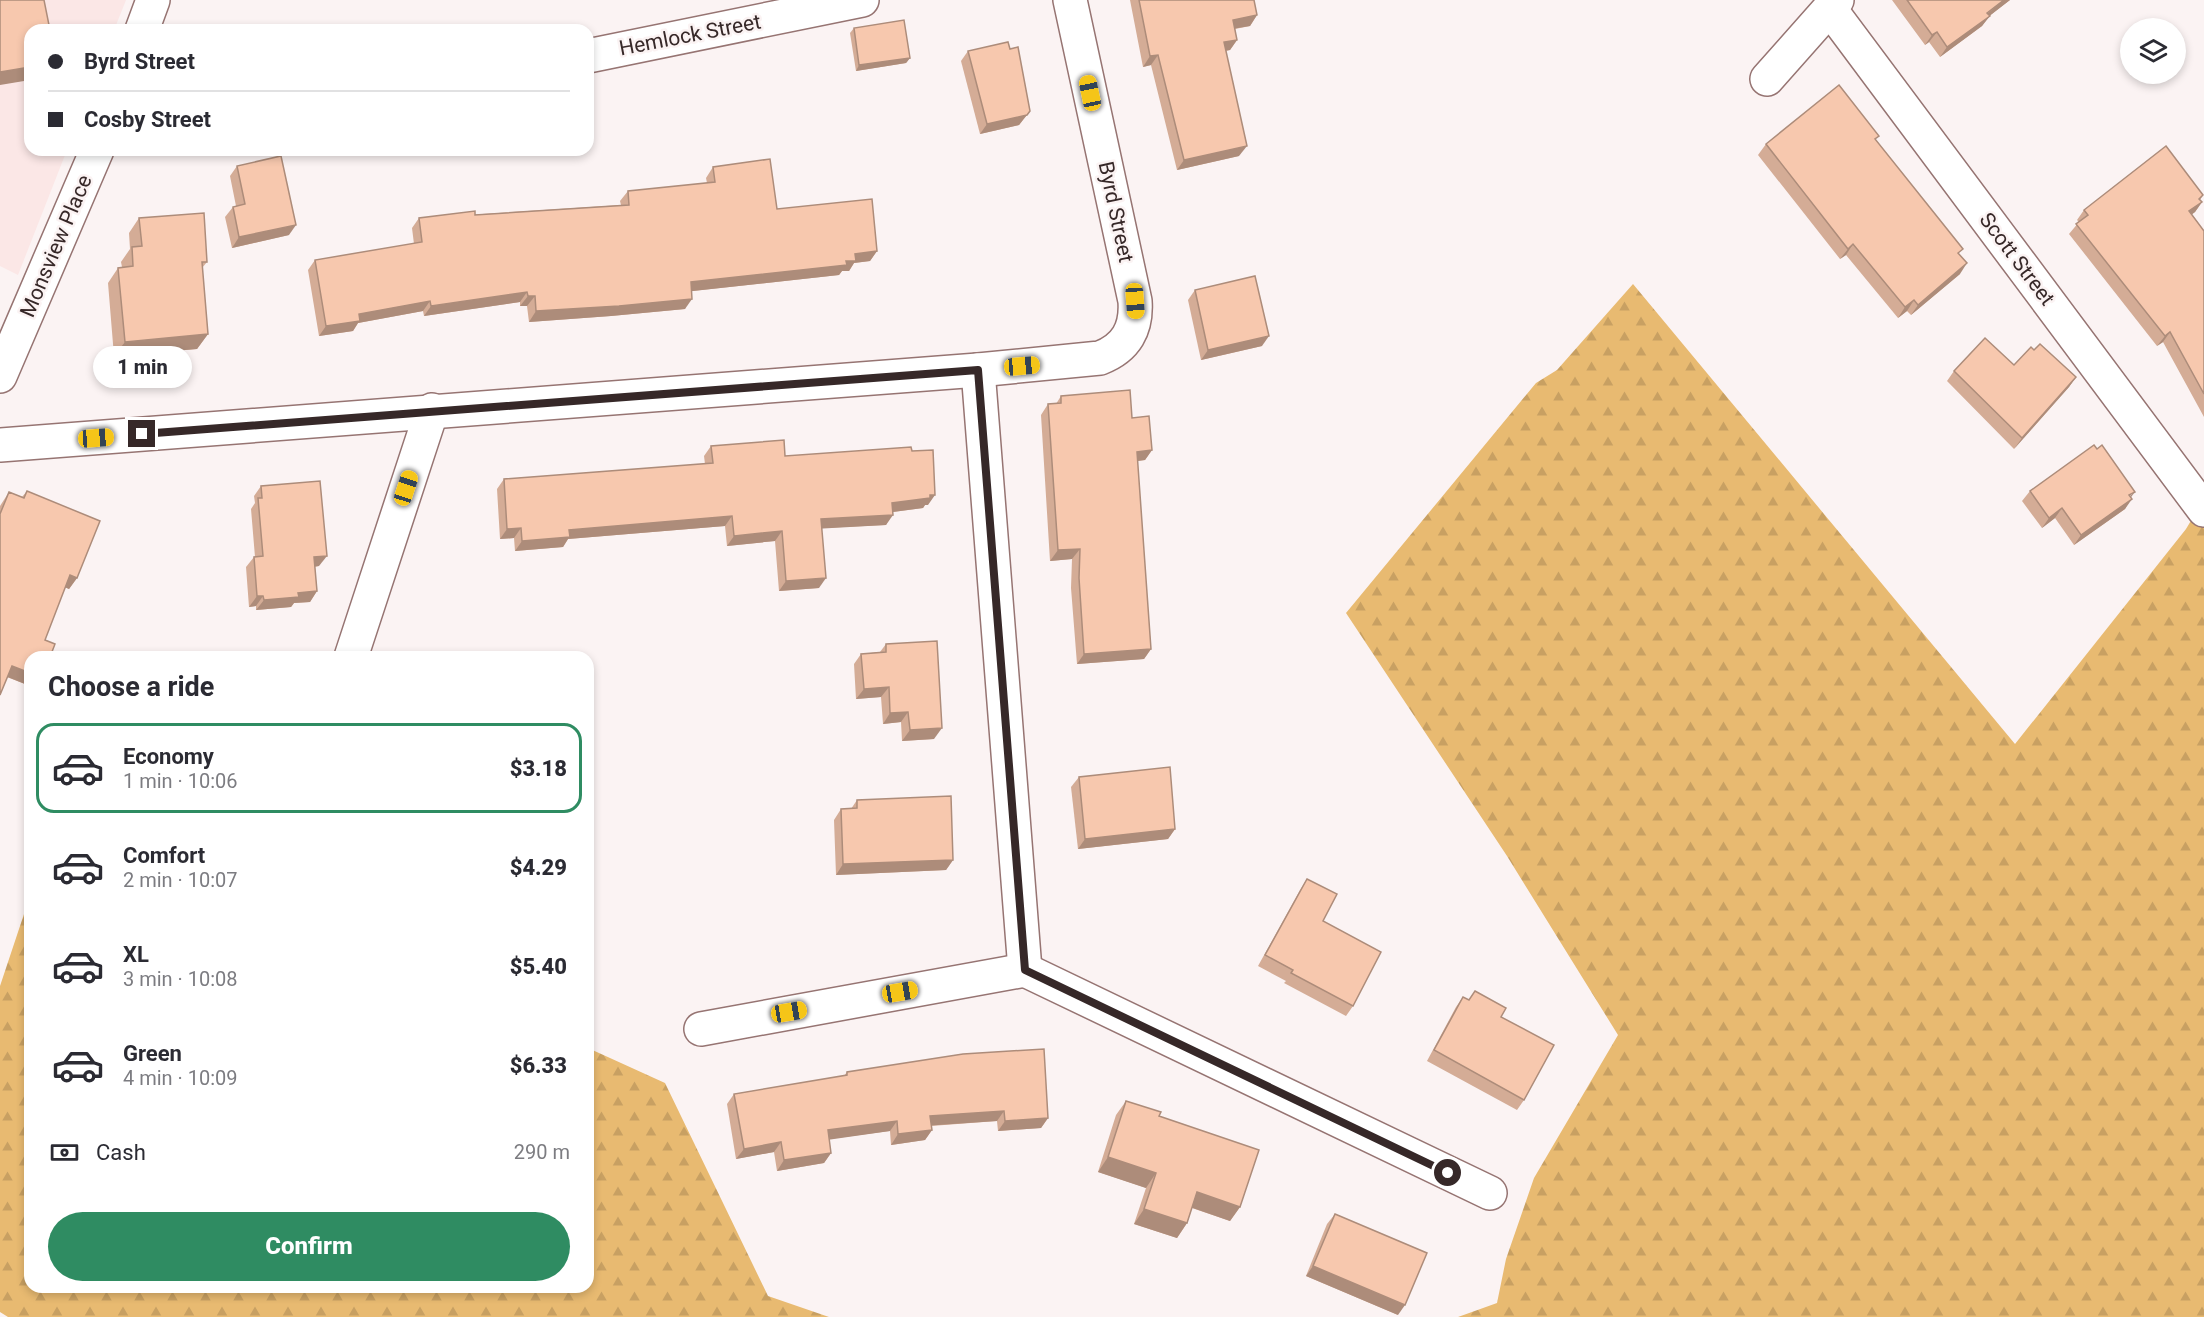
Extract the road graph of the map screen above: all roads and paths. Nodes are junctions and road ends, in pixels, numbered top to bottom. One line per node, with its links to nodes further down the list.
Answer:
1 (153, 0): 5 (street)
2 (862, 0): 6 (street, Hemlock Street)
3 (1070, 0): 10 (street, Byrd Street)
4 (1834, 4): 7 (street); 14 (street, Scott Street)
5 (144, 24)
6 (594, 55)
7 (1767, 79)
8 (94, 156): 9 (street, Monsview Place)
9 (12, 313): 11 (street, Monsview Place)
10 (978, 370): 12 (street, Byrd Street); 16 (street)
11 (0, 376)
12 (432, 410): 13 (street, Byrd Street); 15 (street)
13 (0, 445)
14 (2204, 510)
15 (353, 651)
16 (1025, 970): 17 (street); 18 (street)
17 (701, 1029)
18 (1490, 1193)

